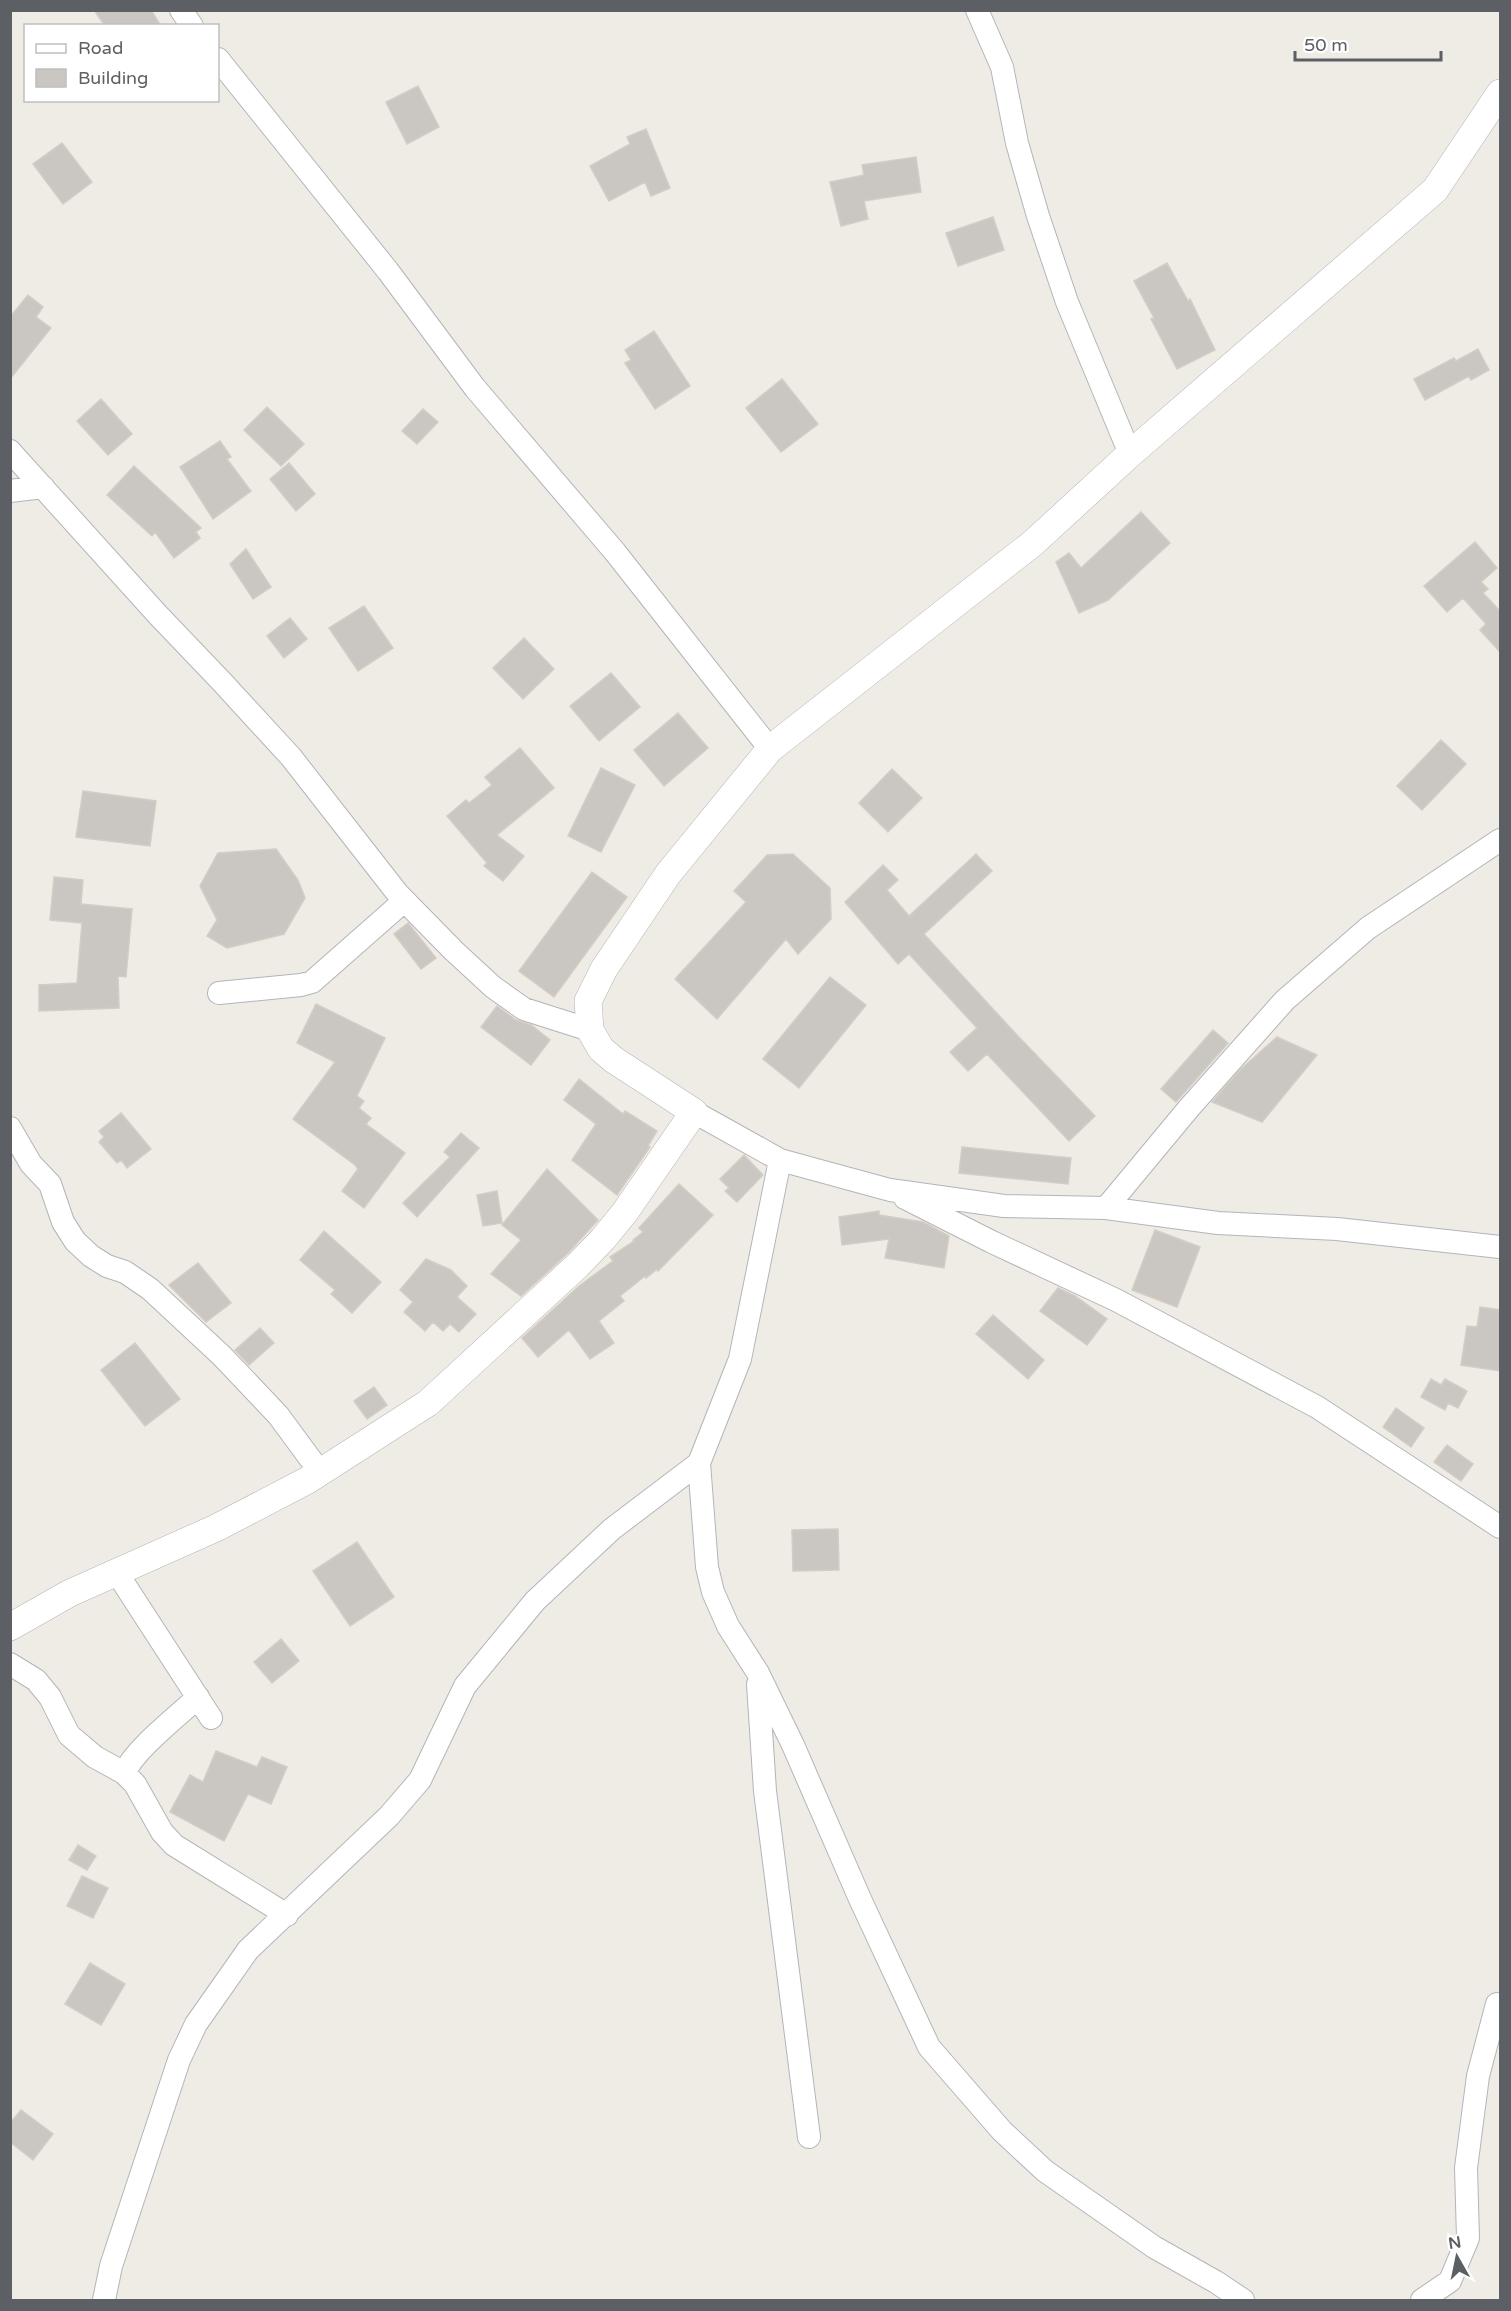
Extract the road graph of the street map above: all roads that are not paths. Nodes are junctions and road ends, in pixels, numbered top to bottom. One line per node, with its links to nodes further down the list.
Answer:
1 (181, 10): 3 (street)
2 (976, 10): 7 (street)
3 (191, 24)
4 (219, 59): 10 (street)
5 (1500, 93): 7 (street)
6 (10, 451): 8 (street)
7 (1130, 454): 10 (street)
8 (43, 487): 9 (street); 12 (street)
9 (10, 491)
10 (770, 750): 14 (street)
11 (1500, 840): 19 (street)
12 (404, 901): 13 (street); 14 (street)
13 (219, 993)
14 (590, 1030): 15 (street)
15 (694, 1112): 17 (street); 22 (street)
16 (10, 1128): 22 (street)
17 (780, 1160): 18 (street); 21 (street)
18 (890, 1191): 19 (street); 23 (street)
19 (1106, 1208): 20 (street)
20 (1500, 1246)
21 (699, 1463): 27 (street); 31 (street)
22 (320, 1472): 24 (street)
23 (1500, 1527)
24 (117, 1573): 25 (street); 28 (street)
25 (10, 1626)
26 (10, 1664): 30 (street)
27 (758, 1673): 33 (street); 35 (street)
28 (198, 1698): 29 (street); 30 (street)
29 (211, 1718)
30 (124, 1773): 31 (street)
31 (287, 1915): 34 (street)
32 (1497, 2004): 36 (street)
33 (809, 2137)
34 (104, 2301)
35 (1243, 2301)
36 (1422, 2301)

